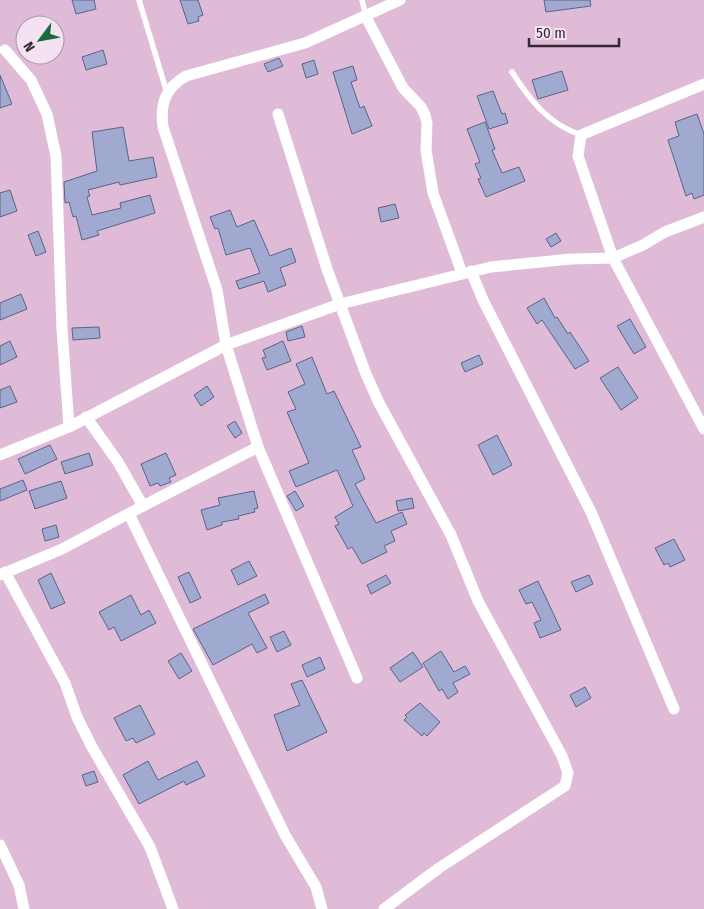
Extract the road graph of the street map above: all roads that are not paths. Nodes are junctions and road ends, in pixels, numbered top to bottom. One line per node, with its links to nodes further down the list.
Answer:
1 (139, 0): 8 (lane)
2 (362, 0): 4 (lane)
3 (400, 0): 4 (street)
4 (366, 17): 8 (street); 13 (street)
5 (5, 50): 17 (street)
6 (512, 72): 10 (lane)
7 (702, 86): 10 (street)
8 (167, 93): 15 (street)
9 (278, 114): 14 (street)
10 (581, 135): 12 (street)
11 (704, 217): 12 (street)
12 (613, 258): 13 (street); 18 (street)
13 (467, 272): 14 (street); 25 (street)
14 (340, 304): 15 (street); 30 (street)
15 (226, 345): 16 (street); 19 (street)
16 (86, 417): 17 (street); 21 (street)
17 (69, 427): 20 (street)
18 (704, 429)
19 (258, 447): 21 (street); 24 (street)
20 (0, 455)
21 (143, 506): 22 (street)
22 (129, 514): 23 (street); 29 (street)
23 (3, 574): 28 (street)
24 (357, 678)
25 (674, 709)
26 (0, 845): 27 (street)
27 (24, 909)
28 (173, 909)
29 (322, 909)
30 (384, 909)

